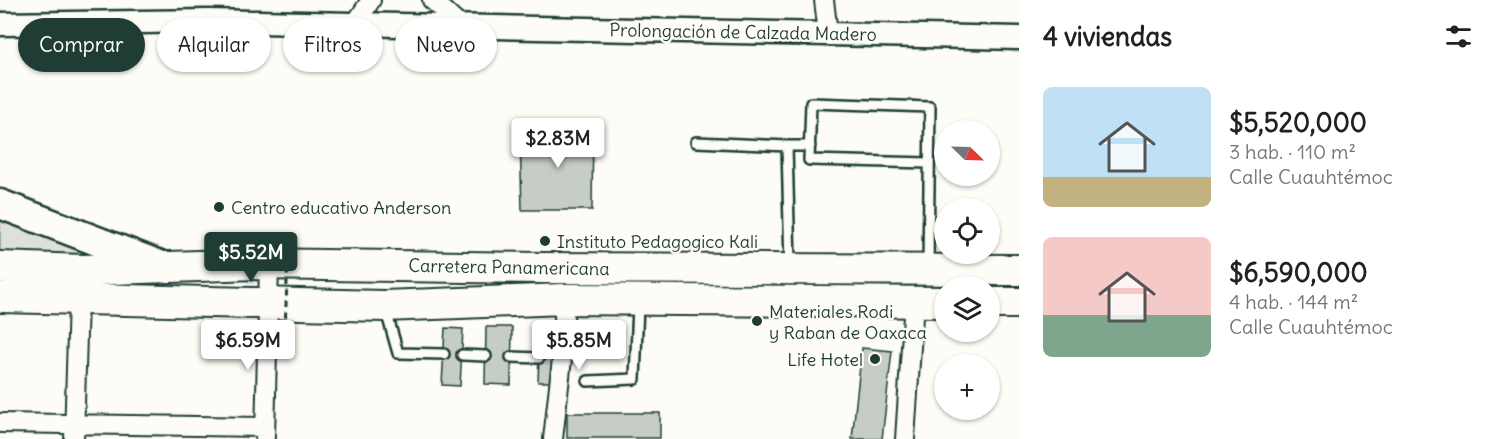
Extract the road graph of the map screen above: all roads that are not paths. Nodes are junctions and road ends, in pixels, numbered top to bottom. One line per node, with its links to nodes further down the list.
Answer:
1 (371, 0): 4 (street)
2 (432, 0): 5 (street)
3 (824, 0): 9 (street)
4 (359, 18)
5 (451, 18)
6 (283, 23): 7 (street, Prolongación de Calzada Madero)
7 (0, 24)
8 (497, 27): 9 (street, Prolongación de Calzada Madero)
9 (828, 34): 10 (street, Prolongación de Calzada Madero)
10 (1019, 38)
11 (696, 142): 12 (lane)
12 (787, 146): 13 (lane); 19 (lane)
13 (810, 146): 14 (lane); 14 (lane)
14 (929, 163): 20 (lane)
15 (0, 204): 18 (main road)
16 (269, 264): 18 (highway, Carretera Panamericana); 19 (highway, Carretera Panamericana); 30 (street)
17 (0, 267): 18 (highway, Carretera Panamericana)
18 (165, 267)
19 (790, 269): 20 (highway, Carretera Panamericana)
20 (928, 269): 21 (highway, Carretera Panamericana)
21 (1019, 270)
22 (0, 297): 23 (highway, Carretera Panamericana)
23 (78, 299): 30 (highway, Carretera Panamericana); 39 (street)
24 (565, 299): 25 (highway, Carretera Panamericana); 31 (highway, Carretera Panamericana); 41 (street)
25 (638, 299): 26 (highway, Carretera Panamericana); 37 (lane)
26 (914, 301): 27 (highway, Carretera Panamericana); 42 (street)
27 (934, 302)
28 (1000, 303): 29 (highway)
29 (1019, 303)
30 (268, 304): 31 (highway, Carretera Panamericana); 40 (street)
31 (384, 306): 32 (lane)
32 (444, 354)
33 (462, 355): 34 (lane)
34 (486, 356)
35 (511, 357): 36 (lane)
36 (539, 358)
37 (588, 381)
38 (0, 423): 39 (street)
39 (74, 431): 40 (street)
40 (265, 433)
41 (553, 439)
42 (905, 439)

